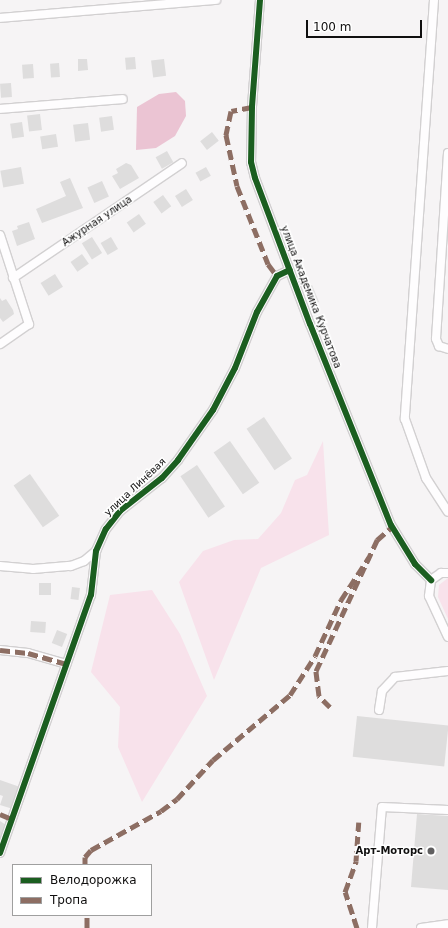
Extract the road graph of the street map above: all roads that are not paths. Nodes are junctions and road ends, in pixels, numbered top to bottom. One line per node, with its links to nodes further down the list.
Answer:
1 (216, 0): 4 (street)
2 (260, 0): 11 (street, улица Академика Курчатова)
3 (434, 0): 15 (street)
4 (171, 2): 5 (street)
5 (0, 18)
6 (123, 99): 7 (street)
7 (0, 108)
8 (448, 153): 14 (street)
9 (182, 163): 12 (street, Ажурная улица)
10 (0, 235): 12 (street)
11 (290, 270): 16 (street, улица Линёвая); 19 (street, улица Академика Курчатова)
12 (13, 278): 13 (street)
13 (0, 344)
14 (448, 349)
15 (448, 512)
16 (96, 551): 17 (street); 22 (street, улица Линёвая)
17 (0, 566)
18 (448, 573): 19 (street)
19 (431, 580): 20 (street)
20 (448, 637)
21 (0, 650): 22 (street)
22 (66, 664): 26 (street, улица Линёвая)
23 (448, 671): 24 (street)
24 (379, 710)
25 (448, 810): 28 (street)
26 (0, 853)
27 (448, 924): 29 (street)
28 (372, 928)
29 (421, 928)

